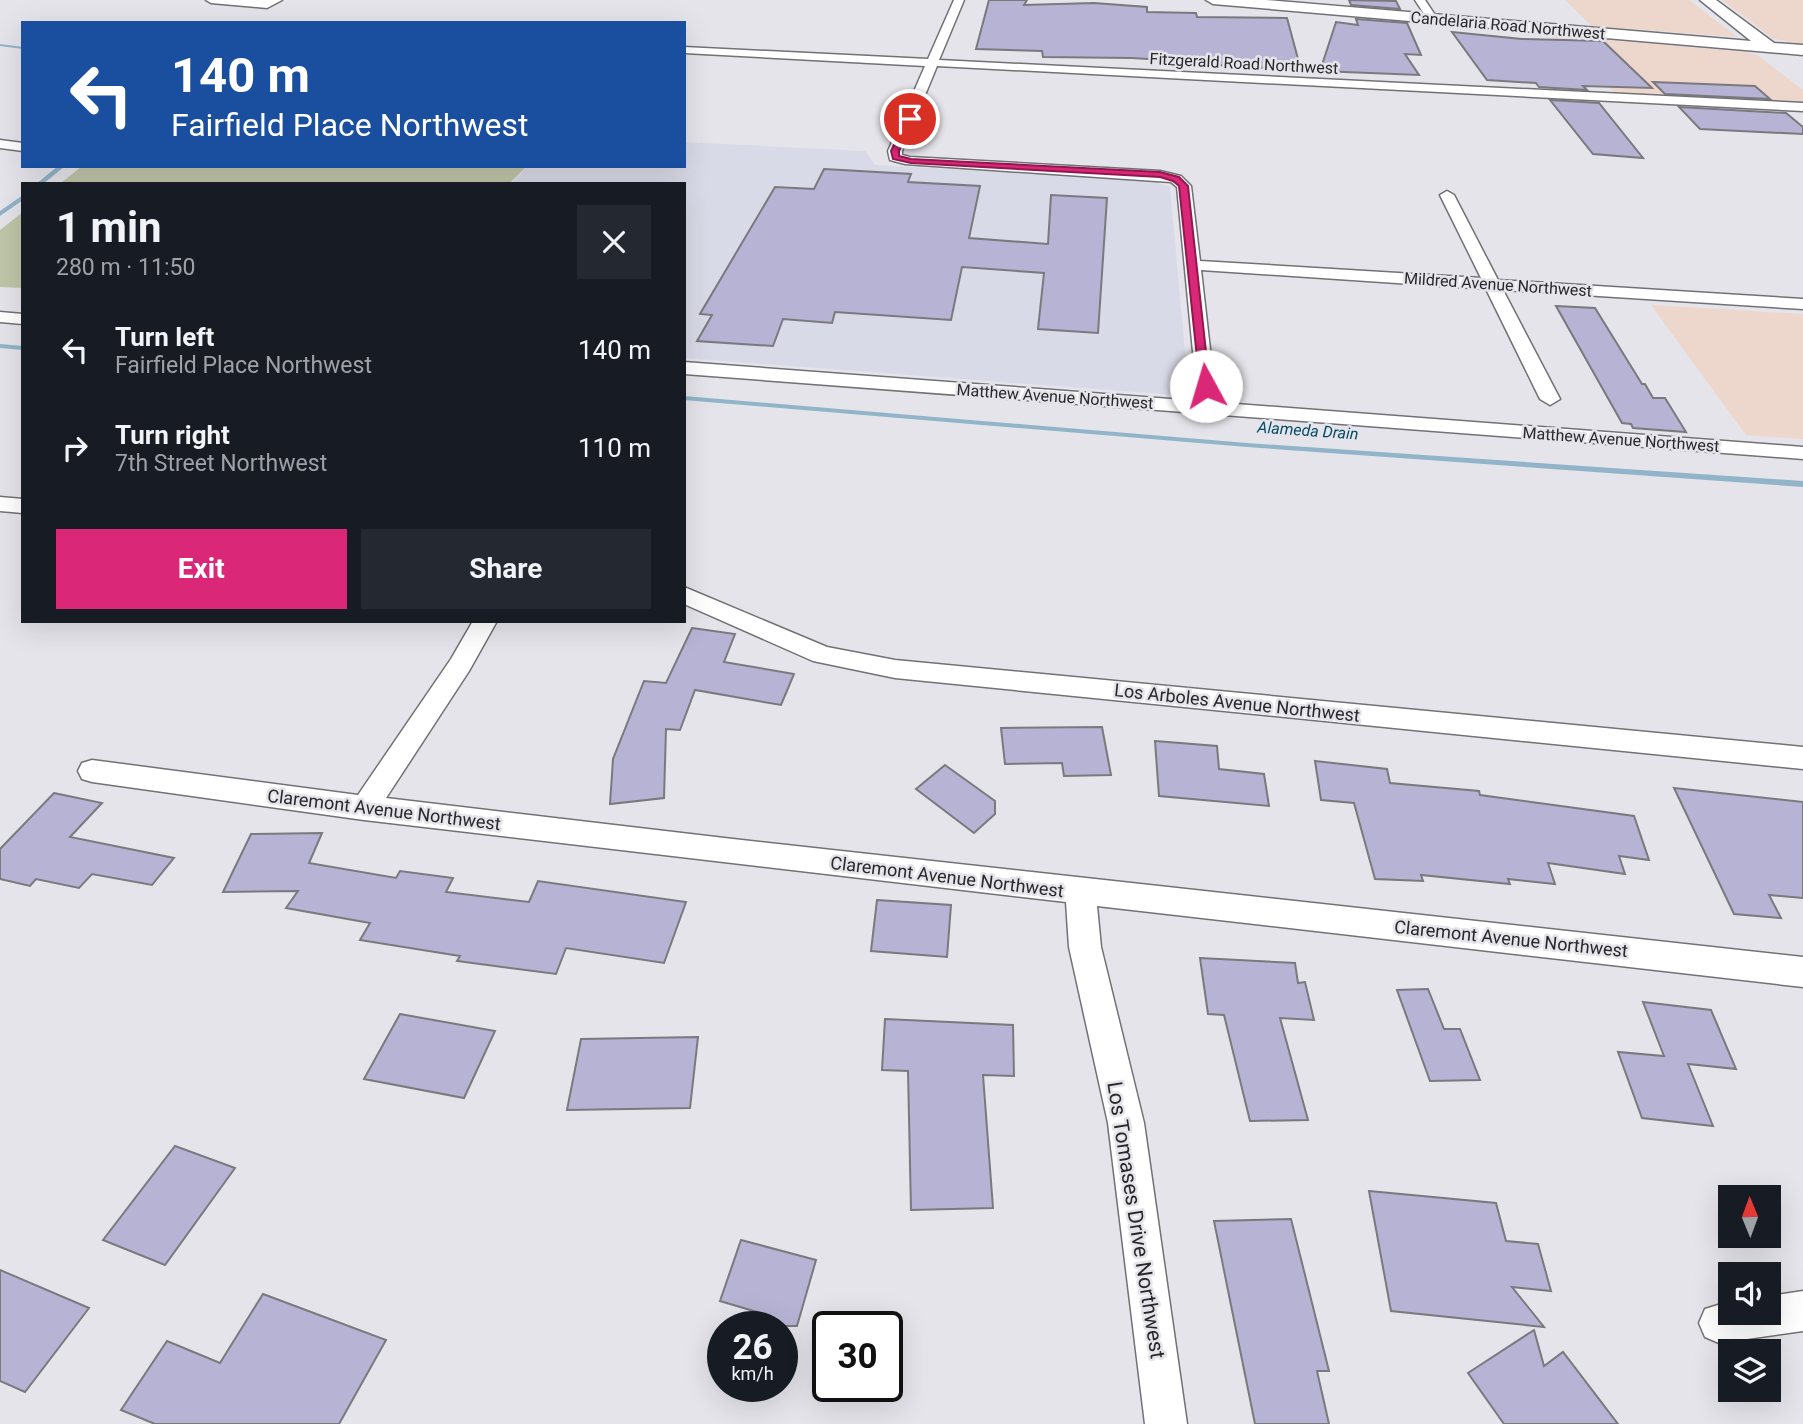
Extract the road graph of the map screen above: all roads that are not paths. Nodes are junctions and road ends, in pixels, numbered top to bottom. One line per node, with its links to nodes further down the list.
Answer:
1 (211, 0): 6 (street)
2 (959, 0): 11 (street)
3 (1213, 0): 7 (main road, Candelaria Road Northwest)
4 (1420, 0): 7 (street)
5 (1707, 0): 8 (main road)
6 (272, 2)
7 (1432, 18): 8 (main road, Candelaria Road Northwest)
8 (1770, 47): 10 (main road, Candelaria Road Northwest); 12 (main road)
9 (686, 50): 11 (street, Fitzgerald Road Northwest)
10 (1803, 50)
11 (934, 63): 13 (street, Fitzgerald Road Northwest); 16 (street)
12 (1792, 64)
13 (1803, 107)
14 (0, 144): 15 (street)
15 (21, 147)
16 (1176, 179): 18 (street)
17 (1447, 195): 19 (street)
18 (1193, 265): 19 (street, Mildred Avenue Northwest); 24 (street)
19 (1493, 284): 20 (street, Mildred Avenue Northwest); 25 (street)
20 (1803, 304)
21 (0, 317): 22 (street)
22 (21, 319)
23 (686, 368): 26 (street, Matthew Avenue Northwest)
24 (1206, 393)
25 (1550, 399)
26 (1803, 453)
27 (0, 504): 28 (street)
28 (21, 506)
29 (686, 595): 31 (street, Los Arboles Avenue Northwest)
30 (484, 623): 33 (street)
31 (1803, 758)
32 (92, 771): 33 (street, Claremont Avenue Northwest)
33 (364, 809): 34 (street, Claremont Avenue Northwest)
34 (1081, 892): 35 (street, Claremont Avenue Northwest); 38 (street, Los Tomases Drive Northwest)
35 (1803, 972)
36 (1803, 1311): 37 (street)
37 (1781, 1314)
38 (1166, 1424)

